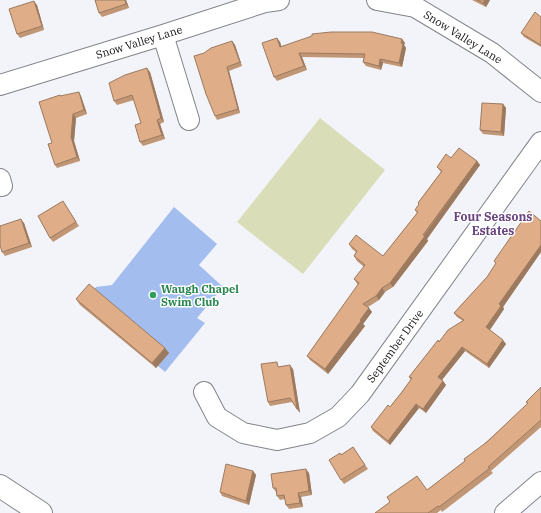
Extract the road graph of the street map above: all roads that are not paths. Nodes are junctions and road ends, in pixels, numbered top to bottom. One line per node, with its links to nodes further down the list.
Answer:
1 (270, 0): 4 (street, Snow Valley Lane)
2 (376, 0): 3 (street, Snow Valley Lane)
3 (417, 3): 6 (street, Snow Valley Lane)
4 (163, 35): 5 (street, Snow Valley Lane); 7 (street)
5 (0, 85)
6 (541, 92)
7 (190, 120)
8 (541, 142): 9 (street, September Drive)
9 (204, 392)
10 (541, 482): 13 (street)
11 (0, 486): 12 (main road)
12 (41, 513)
13 (505, 513)

